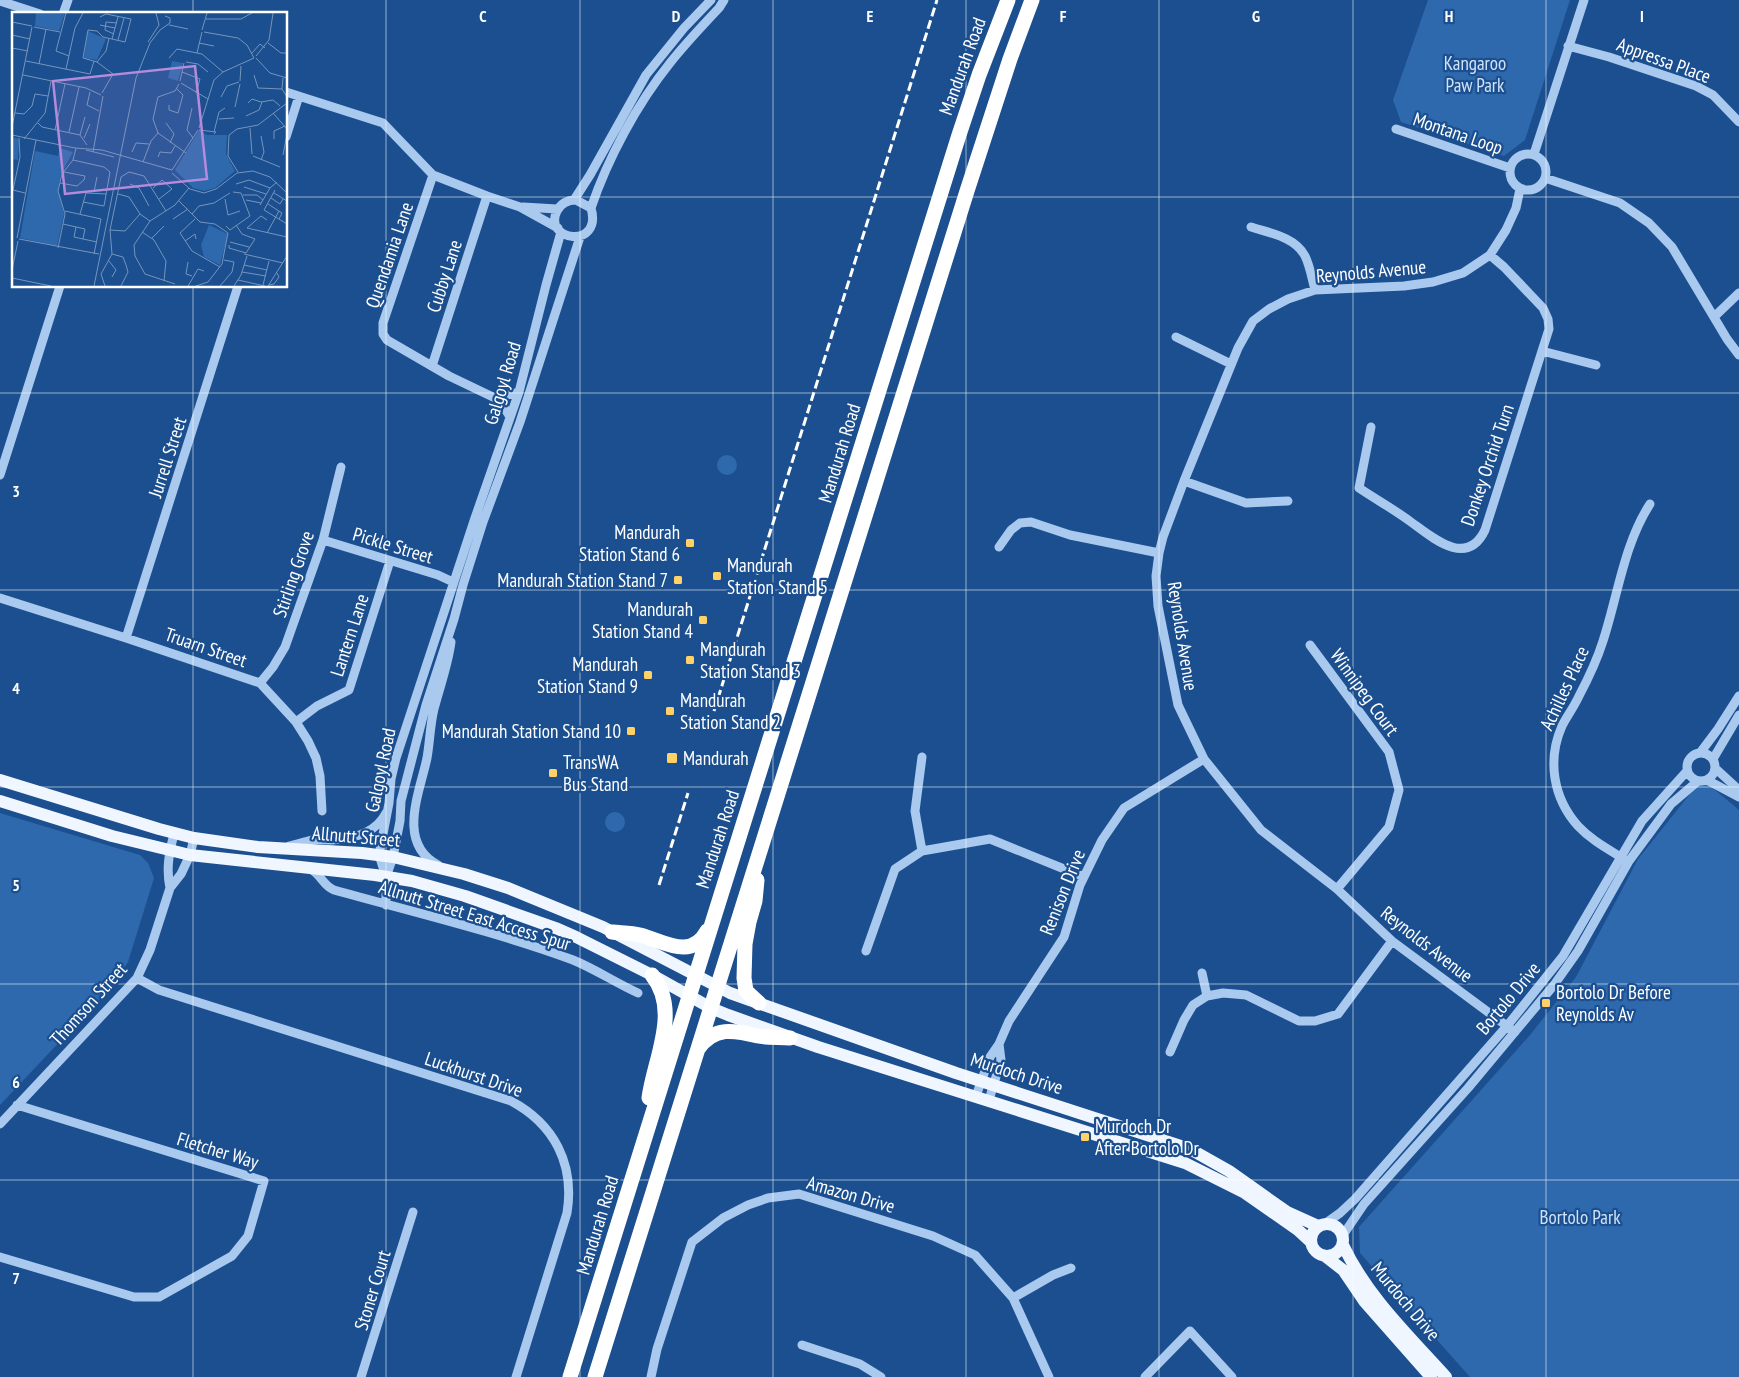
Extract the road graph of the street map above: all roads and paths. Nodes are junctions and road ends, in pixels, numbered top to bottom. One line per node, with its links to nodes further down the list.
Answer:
1 (711, 0): 11 (street)
2 (724, 0): 12 (street)
3 (1008, 0): 93 (highway, Mandurah Road)
4 (1032, 0): 80 (highway)
5 (1584, 0): 8 (street)
6 (0, 1): 7 (street)
7 (34, 12)
8 (1568, 46): 13 (street, Appressa Place); 16 (street)
9 (288, 93): 10 (street)
10 (299, 96): 15 (street); 18 (street)
11 (625, 111): 12 (street); 22 (street)
12 (634, 116): 24 (street)
13 (1739, 122)
14 (1396, 129): 17 (street, Montana Loop)
15 (288, 131)
16 (1534, 154): 17 (street); 19 (street)
17 (1510, 168): 20 (street)
18 (433, 175): 21 (street); 40 (street, Quendamia Lane)
19 (1545, 178): 20 (street); 34 (street)
20 (1520, 189): 29 (street, Reynolds Avenue)
21 (487, 196): 23 (street); 40 (street, Cubby Lane)
22 (574, 200): 24 (street); 25 (street)
23 (520, 207): 25 (street); 27 (street)
24 (591, 208): 28 (street)
25 (558, 210): 27 (street)
26 (1251, 227): 32 (street)
27 (559, 230): 28 (street); 41 (street, Galgoyl Road)
28 (580, 237): 56 (street, Galgoyl Road)
29 (1490, 255): 32 (street, Reynolds Avenue); 36 (street, Donkey Orchid Turn)
30 (59, 288): 46 (street)
31 (237, 288): 57 (street, Jurrell Street)
32 (1315, 290): 38 (street, Reynolds Avenue)
33 (1739, 293): 34 (street)
34 (1714, 317): 37 (street)
35 (1176, 337): 38 (street)
36 (1542, 351): 39 (street); 44 (street, Donkey Orchid Turn)
37 (1739, 355)
38 (1231, 364): 47 (street, Reynolds Avenue)
39 (1596, 365)
40 (432, 366): 42 (street, Quendamia Lane)
41 (520, 392): 42 (street); 43 (street, Galgoyl Road)
42 (498, 399): 43 (street)
43 (510, 417): 54 (street, Galgoyl Road)
44 (1372, 427)
45 (341, 467): 50 (street, Stirling Grove)
46 (0, 475)
47 (1184, 481): 48 (street); 52 (street, Reynolds Avenue)
48 (1288, 500)
49 (1650, 504): 83 (street, Achilles Place)
50 (322, 540): 53 (street, Pickle Street); 59 (street, Stirling Grove)
51 (1000, 547): 52 (street)
52 (1159, 553): 65 (street, Reynolds Avenue)
53 (390, 561): 54 (street, Pickle Street); 62 (street, Lantern Lane)
54 (454, 582): 73 (street, Galgoyl Road)
55 (0, 598): 57 (street, Truarn Street)
56 (454, 619): 84 (street, Galgoyl Road); 87 (street)
57 (126, 638): 59 (street, Truarn Street)
58 (1310, 645): 91 (street, Winnipeg Court)
59 (260, 682): 62 (street, Truarn Street)
60 (1739, 696): 63 (street)
61 (1739, 715): 66 (street)
62 (296, 722): 74 (street, Truarn Street)
63 (1700, 753): 66 (street); 67 (street)
64 (922, 757): 79 (street)
65 (1204, 759): 88 (street, Renison Drive); 91 (street, Reynolds Avenue)
66 (1714, 764): 69 (street); 70 (street)
67 (1687, 771): 69 (street); 83 (street, Bortolo Drive)
68 (0, 780): 75 (main road, Allnutt Street)
69 (1703, 780): 71 (street); 85 (street, Bortolo Drive)
70 (1739, 790)
71 (1739, 797)
72 (0, 801): 78 (main road, Allnutt Street)
73 (389, 807): 77 (street); 82 (street, Galgoyl Road)
74 (322, 811)
75 (174, 834): 76 (main road, Allnutt Street); 78 (street, Thomson Street)
76 (194, 838): 77 (main road, Allnutt Street); 81 (street, Thomson Street)
77 (279, 848): 82 (main road, Allnutt Street)
78 (170, 851): 81 (main road, Allnutt Street); 90 (street, Thomson Street)
79 (922, 851): 88 (street); 96 (street)
80 (759, 852): 101 (highway); 105 (highway)
81 (190, 855): 86 (main road, Allnutt Street); 90 (street, Thomson Street)
82 (379, 855): 84 (main road, Allnutt Street); 89 (street, Galgoyl Road)
83 (1620, 856): 85 (street, Achilles Place); 107 (street, Bortolo Drive)
84 (393, 857): 87 (main road, Allnutt Street); 89 (street, Galgoyl Road)
85 (1629, 861): 108 (street, Bortolo Drive)
86 (306, 868): 89 (main road, Allnutt Street); 92 (street, Allnutt Street East Access Spur)
87 (443, 868): 94 (main road, Allnutt Street)
88 (1084, 876): 112 (street, Renison Drive)
89 (386, 877): 92 (street); 98 (main road, Allnutt Street)
90 (170, 888): 100 (street, Thomson Street)
91 (1337, 889): 95 (street, Reynolds Avenue)
92 (386, 905): 102 (street, Allnutt Street East Access Spur)
93 (713, 919): 94 (highway); 99 (highway, Mandurah Road)
94 (612, 932): 99 (main road, Allnutt Street)
95 (1392, 941): 104 (street); 107 (street, Reynolds Avenue)
96 (866, 951)
97 (1202, 973): 104 (street)
98 (652, 975): 103 (main road, Allnutt Street); 116 (highway)
99 (695, 976): 101 (main road, Murdoch Drive); 103 (highway, Mandurah Road)
100 (137, 978): 114 (street, Thomson Street); 127 (street, Luckhurst Drive)
101 (717, 986): 105 (main road, Murdoch Drive); 106 (highway)
102 (638, 993)
103 (689, 996): 106 (main road, Murdoch Drive); 116 (highway, Mandurah Road)
104 (1207, 996): 111 (street)
105 (759, 1003): 112 (main road, Murdoch Drive)
106 (711, 1008): 109 (main road, Murdoch Drive); 110 (highway)
107 (1507, 1026): 108 (street, Reynolds Avenue); 118 (street, Bortolo Drive)
108 (1515, 1032): 119 (street, Bortolo Drive)
109 (790, 1038): 110 (highway); 113 (main road, Murdoch Drive)
110 (697, 1051): 129 (highway)
111 (1170, 1052)
112 (987, 1083): 113 (street, Renison Drive); 118 (main road, Murdoch Drive)
113 (983, 1098): 120 (main road, Murdoch Drive)
114 (17, 1105): 115 (street, Thomson Street); 122 (street, Fletcher Way)
115 (0, 1124)
116 (644, 1142): 128 (highway, Mandurah Road)
117 (413, 1212): 126 (street, Stoner Court)
118 (1322, 1224): 119 (main road, Murdoch Drive); 120 (main road)
119 (1343, 1240): 121 (main road); 136 (main road, Murdoch Drive)
120 (1310, 1242): 121 (main road, Murdoch Drive)
121 (1325, 1256): 135 (main road, Murdoch Drive)
122 (0, 1257)
123 (1071, 1268): 124 (street)
124 (1013, 1298): 130 (street, Amazon Drive); 132 (street, Amazon Drive)
125 (802, 1345): 131 (street)
126 (361, 1377)
127 (516, 1377)
128 (570, 1377)
129 (595, 1377)
130 (651, 1377)
131 (881, 1377)
132 (1049, 1377)
133 (1145, 1377): 134 (street)
134 (1232, 1377)
135 (1431, 1377)
136 (1446, 1377)

